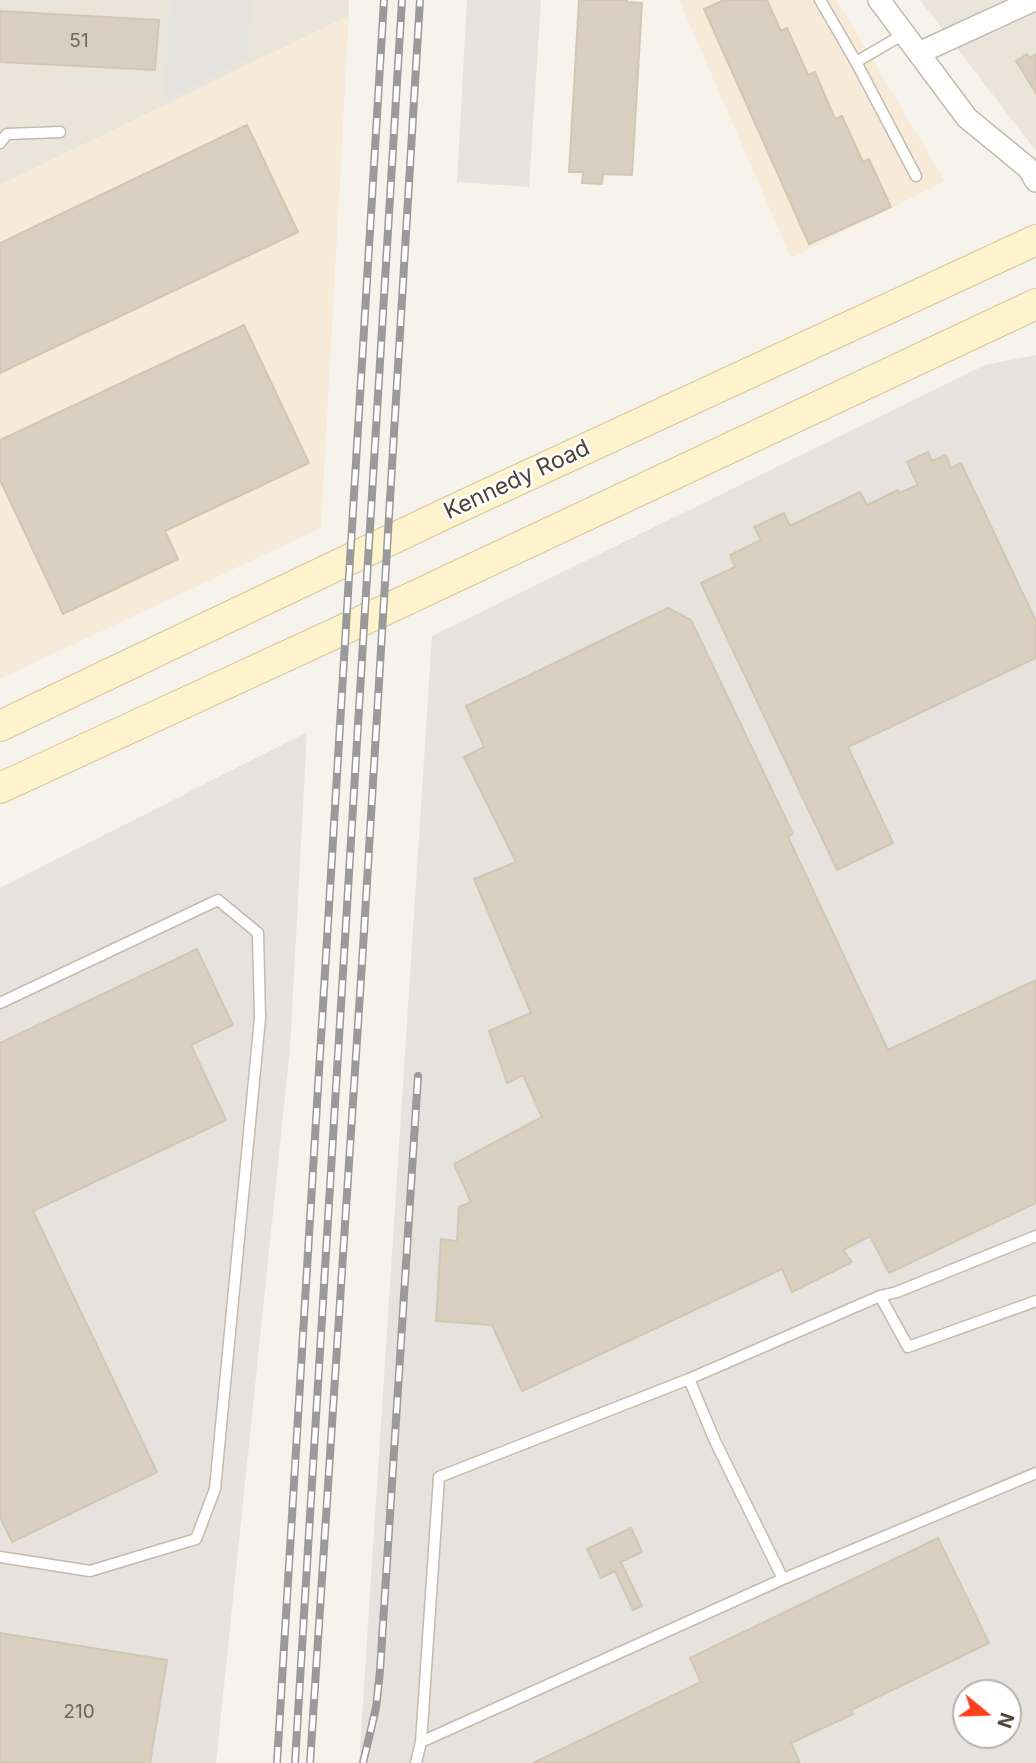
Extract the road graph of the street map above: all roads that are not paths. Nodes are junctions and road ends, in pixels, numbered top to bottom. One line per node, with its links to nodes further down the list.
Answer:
1 (820, 0): 6 (lane)
2 (879, 0): 4 (street)
3 (1034, 0): 5 (street)
4 (904, 34): 5 (street); 6 (lane)
5 (919, 53): 10 (street)
6 (856, 62): 9 (lane)
7 (60, 132): 8 (lane)
8 (0, 144)
9 (916, 176)
10 (1036, 181)
11 (1036, 240): 13 (main road, Kennedy Road)
12 (1036, 304): 14 (main road)
13 (0, 726)
14 (0, 788)
15 (0, 1003): 21 (lane)
16 (1036, 1236): 17 (lane)
17 (880, 1296): 18 (lane); 19 (lane)
18 (1036, 1301)
19 (689, 1379): 22 (lane); 23 (lane)
20 (1036, 1473): 22 (lane)
21 (0, 1557)
22 (783, 1579): 23 (lane)
23 (421, 1742): 24 (lane)
24 (416, 1763)

